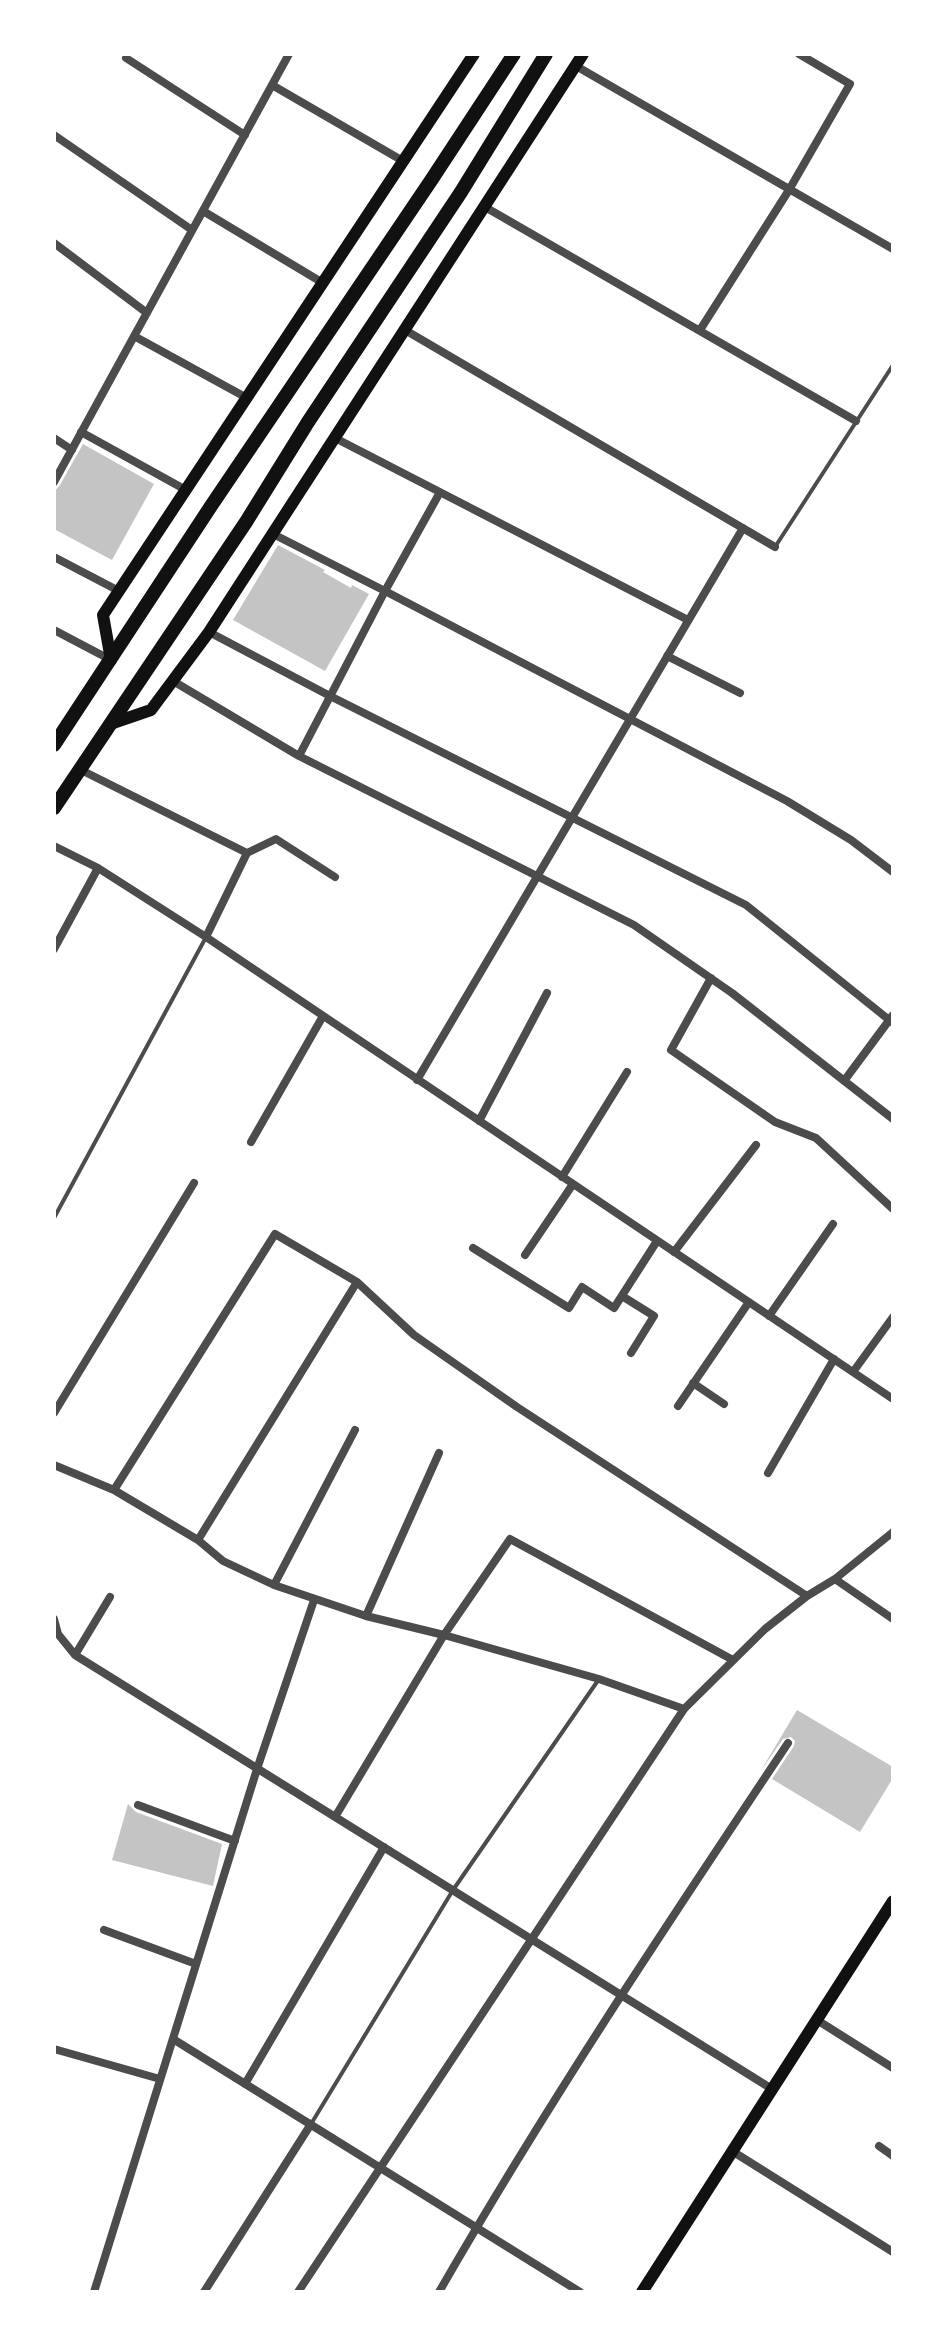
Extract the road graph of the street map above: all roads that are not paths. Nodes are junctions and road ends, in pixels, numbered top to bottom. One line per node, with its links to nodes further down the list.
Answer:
1 (289, 54): 9 (street)
2 (474, 54): 12 (main road)
3 (514, 54): 44 (main road)
4 (546, 54): 49 (main road)
5 (583, 54): 8 (main road)
6 (799, 54): 13 (street)
7 (126, 58): 11 (street)
8 (576, 66): 13 (street); 14 (main road)
9 (272, 85): 11 (street); 12 (street)
10 (54, 135): 16 (street)
11 (245, 135): 15 (street)
12 (403, 161): 19 (main road)
13 (789, 190): 18 (street); 22 (street)
14 (485, 207): 21 (main road); 22 (street)
15 (203, 211): 16 (street); 19 (street)
16 (192, 230): 20 (street)
17 (54, 243): 20 (street)
18 (893, 249)
19 (323, 283): 25 (main road)
20 (147, 313): 23 (street)
21 (405, 330): 29 (main road); 34 (street)
22 (700, 330): 26 (street)
23 (134, 336): 25 (street); 27 (street)
24 (893, 365): 26 (lane)
25 (247, 398): 32 (main road)
26 (856, 421): 36 (lane)
27 (81, 432): 30 (street); 32 (street)
28 (54, 438): 30 (street)
29 (335, 438): 33 (street); 35 (main road)
30 (72, 450): 31 (street)
31 (54, 482)
32 (186, 490): 38 (main road)
33 (439, 494): 39 (street); 40 (street)
34 (743, 528): 36 (street); 40 (street)
35 (273, 534): 39 (street); 42 (main road)
36 (775, 547)
37 (54, 557): 38 (street)
38 (119, 591): 44 (main road)
39 (385, 591): 47 (street); 48 (street)
40 (688, 620): 43 (street)
41 (54, 630): 44 (street)
42 (209, 632): 45 (main road); 47 (street)
43 (667, 656): 46 (street); 48 (street)
44 (111, 660): 50 (main road)
45 (173, 681): 49 (main road); 51 (street)
46 (740, 693)
47 (330, 696): 51 (street); 54 (street)
48 (630, 719): 54 (street); 58 (street)
49 (113, 723): 52 (main road)
50 (54, 745)
51 (299, 756): 60 (street)
52 (81, 770): 53 (main road); 56 (street)
53 (54, 808)
54 (572, 816): 60 (street); 66 (street)
55 (54, 846): 57 (street)
56 (247, 853): 59 (street); 61 (street)
57 (98, 868): 61 (street); 62 (street)
58 (893, 872)
59 (335, 877)
60 (536, 877): 63 (street); 68 (street)
61 (206, 937): 65 (street); 78 (lane)
62 (54, 949)
63 (711, 978): 69 (street); 77 (street)
64 (547, 993): 71 (street)
65 (323, 1016): 68 (street); 72 (street)
66 (892, 1020): 69 (street)
67 (627, 1072): 74 (street)
68 (417, 1080): 71 (street)
69 (844, 1081): 70 (street)
70 (893, 1119)
71 (479, 1121): 74 (street)
72 (251, 1142)
73 (756, 1145): 82 (street)
74 (562, 1177): 76 (street)
75 (194, 1183): 96 (street)
76 (573, 1184): 80 (street); 83 (street)
77 (893, 1209)
78 (54, 1218)
79 (833, 1224): 87 (street)
80 (657, 1241): 82 (street); 85 (street)
81 (473, 1248): 85 (street)
82 (674, 1252): 86 (street)
83 (525, 1255)
84 (357, 1282): 101 (street); 103 (street); 106 (street)
85 (622, 1296): 89 (street)
86 (749, 1302): 87 (street); 92 (street)
87 (769, 1316): 90 (street)
88 (893, 1317): 91 (street)
89 (631, 1353)
90 (834, 1359): 91 (street); 100 (street)
91 (853, 1372): 93 (street)
92 (693, 1383): 94 (street); 95 (street)
93 (893, 1399)
94 (724, 1404)
95 (678, 1406)
96 (54, 1413)
97 (355, 1430): 105 (street)
98 (439, 1453): 109 (street)
99 (54, 1465): 101 (street)
100 (768, 1473)
101 (114, 1490): 103 (street)
102 (893, 1532): 104 (street)
103 (198, 1540): 105 (street)
104 (835, 1579): 106 (street); 111 (street)
105 (274, 1585): 108 (street)
106 (807, 1596): 114 (street)
107 (110, 1597): 113 (street)
108 (314, 1600): 109 (street); 118 (street)
109 (366, 1616): 112 (street)
110 (54, 1619): 113 (street)
111 (893, 1619)
112 (444, 1635): 114 (street); 115 (street); 120 (street)
113 (75, 1655): 118 (street)
114 (733, 1660): 116 (street)
115 (599, 1679): 116 (street); 123 (lane)
116 (684, 1709): 126 (street)
117 (788, 1743): 128 (street)
118 (257, 1769): 120 (street); 121 (street)
119 (138, 1805): 121 (street)
120 (335, 1817): 122 (street)
121 (235, 1841): 127 (street)
122 (384, 1847): 123 (street); 134 (street)
123 (453, 1890): 126 (street); 136 (lane)
124 (893, 1901): 129 (main road)
125 (104, 1930): 127 (street)
126 (532, 1938): 128 (street); 140 (street)
127 (196, 1964): 130 (street)
128 (621, 1994): 135 (street); 141 (street)
129 (817, 2020): 132 (street); 135 (main road)
130 (173, 2039): 133 (street); 134 (street)
131 (54, 2049): 133 (street)
132 (893, 2068)
133 (160, 2079): 144 (street)
134 (245, 2084): 136 (street)
135 (772, 2089): 138 (main road)
136 (311, 2124): 140 (street); 145 (street)
137 (879, 2146): 139 (street)
138 (732, 2151): 142 (street); 143 (main road)
139 (893, 2156)
140 (381, 2168): 141 (street); 146 (street)
141 (477, 2227): 147 (street); 148 (street)
142 (893, 2252)
143 (646, 2291)
144 (94, 2292)
145 (204, 2292)
146 (298, 2292)
147 (439, 2292)
148 (580, 2292)

